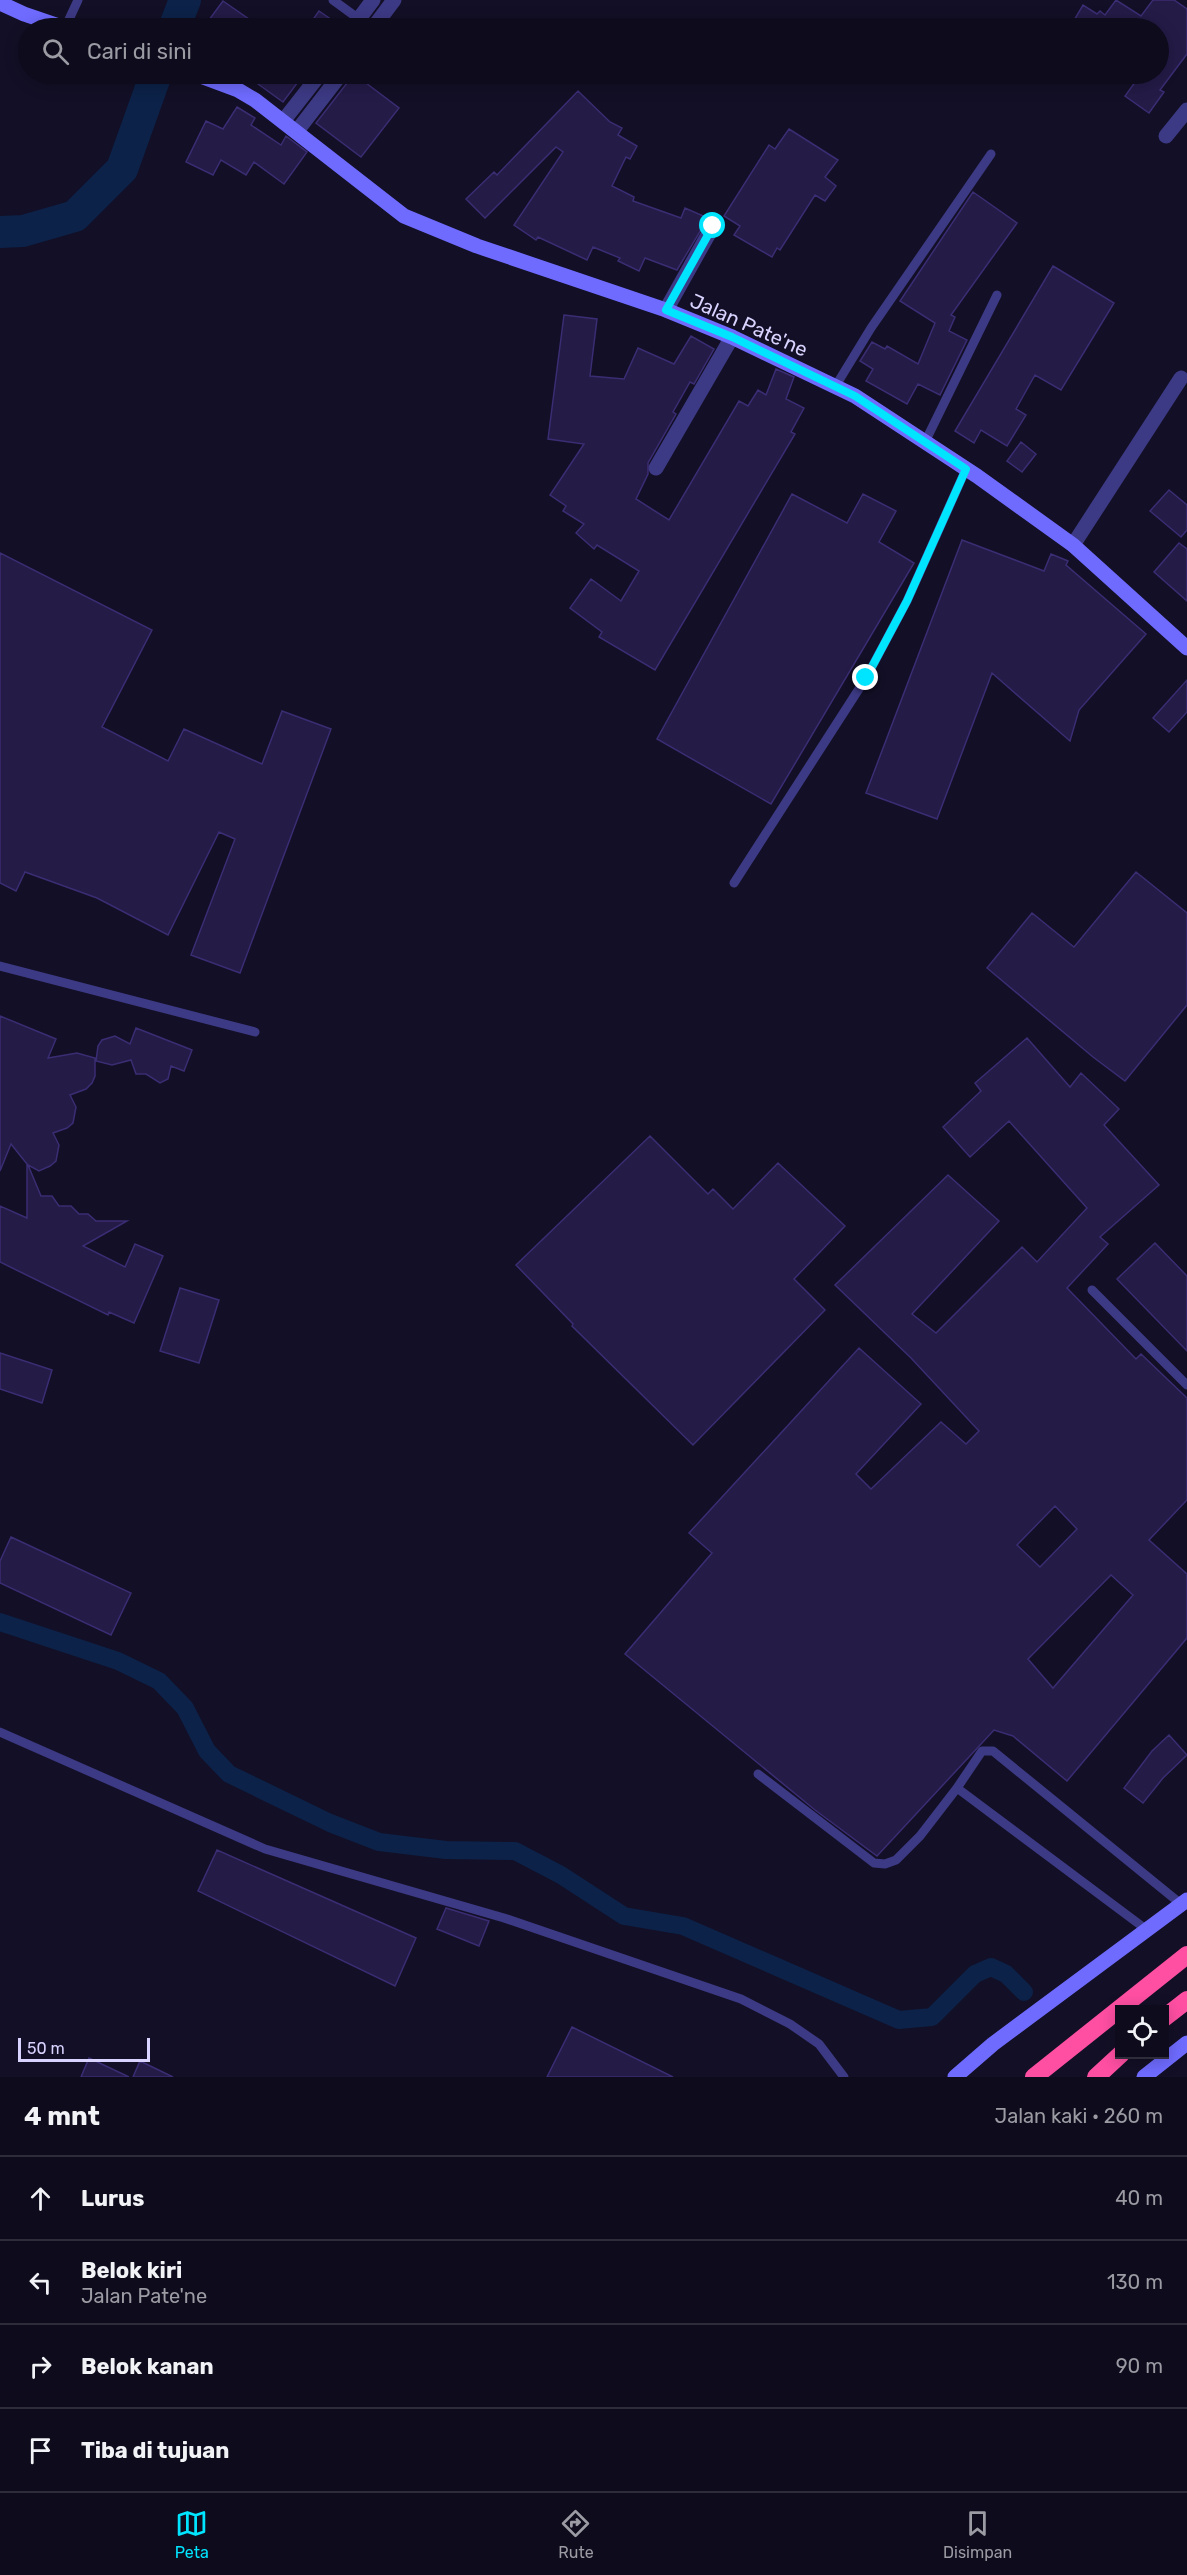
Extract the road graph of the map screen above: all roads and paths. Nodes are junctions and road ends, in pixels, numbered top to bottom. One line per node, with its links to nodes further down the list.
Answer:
1 (78, 0): 7 (lane)
2 (333, 0): 8 (lane)
3 (373, 0): 9 (street)
4 (394, 0): 10 (street)
5 (0, 3): 6 (street)
6 (36, 18)
7 (70, 18)
8 (350, 18)
9 (360, 18)
10 (381, 18)
11 (222, 84): 15 (street, Jalan Pate'ne)
12 (312, 84): 15 (street)
13 (333, 84): 16 (street)
14 (1187, 110): 17 (street)
15 (284, 120): 16 (street, Jalan Pate'ne)
16 (297, 131): 21 (street, Jalan Pate'ne)
17 (1166, 136)
18 (991, 154): 24 (lane)
19 (713, 226): 21 (street)
20 (997, 295): 25 (lane)
21 (666, 310): 22 (street, Jalan Pate'ne)
22 (732, 337): 24 (street, Jalan Pate'ne); 26 (street)
23 (1181, 378): 28 (street)
24 (835, 387): 25 (street, Jalan Pate'ne)
25 (925, 442): 27 (street, Jalan Pate'ne)
26 (656, 468)
27 (966, 469): 28 (street, Jalan Pate'ne); 30 (lane)
28 (1073, 545): 29 (street, Jalan Pate'ne)
29 (1187, 648)
30 (734, 884)
31 (0, 966): 32 (lane)
32 (255, 1032)
33 (1092, 1290): 34 (lane)
34 (1187, 1385)
35 (0, 1732): 45 (lane)
36 (758, 1774): 37 (lane)
37 (957, 1788): 38 (lane); 39 (lane)
38 (1184, 1902): 39 (street)
39 (1147, 1930): 46 (street)
40 (1187, 1955): 47 (highway)
41 (1187, 2000): 42 (highway)
42 (1169, 2014)
43 (1187, 2043): 49 (street)
44 (1116, 2059): 48 (highway)
45 (844, 2077)
46 (955, 2077)
47 (1034, 2077)
48 (1096, 2077)
49 (1144, 2077)

